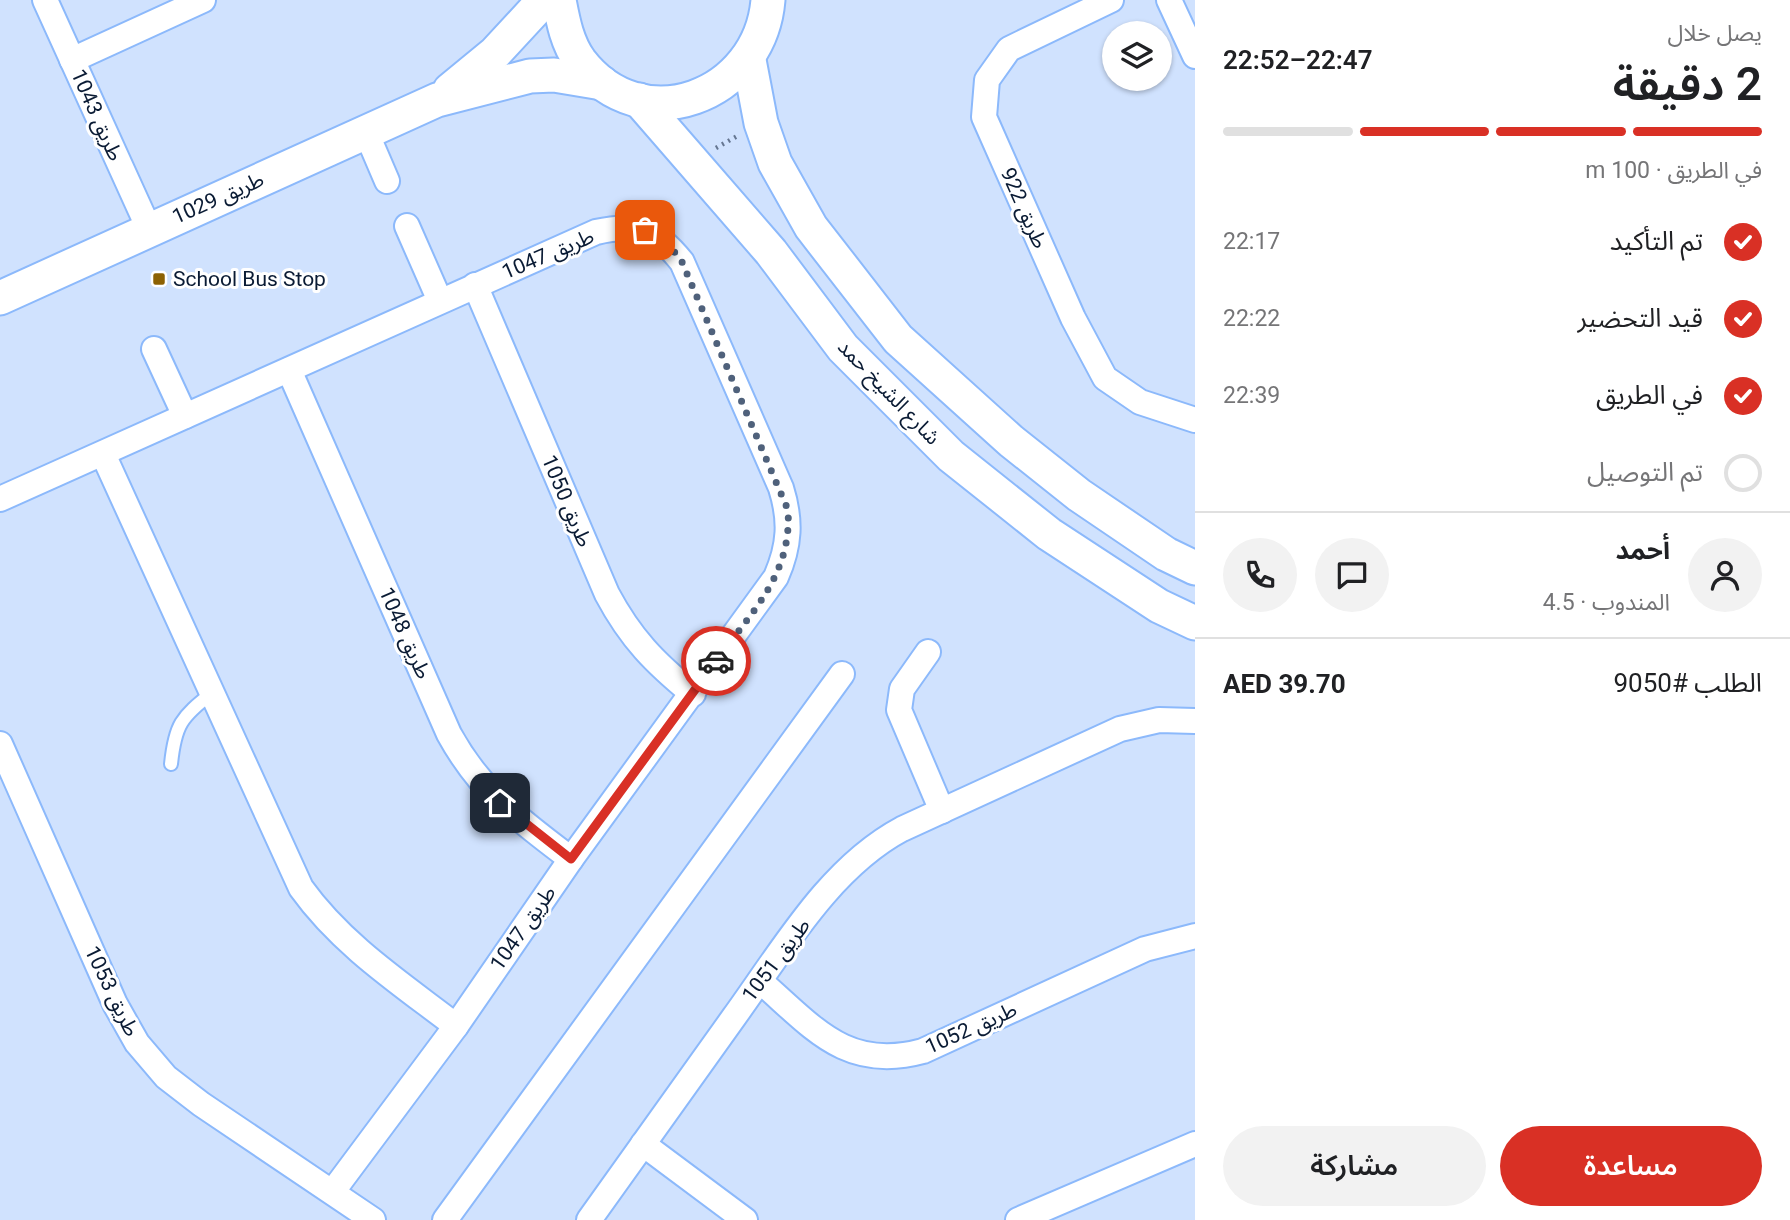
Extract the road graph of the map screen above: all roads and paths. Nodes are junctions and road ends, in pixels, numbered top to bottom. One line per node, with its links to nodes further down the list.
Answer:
1 (45, 0): 9 (street, طريق 1043)
2 (203, 0): 9 (street)
3 (544, 0): 12 (street, طريق 1029)
4 (559, 0): 11 (street)
5 (1111, 0): 26 (street, طريق 922)
6 (1169, 0): 8 (street)
7 (771, 7): 10 (street)
8 (1195, 56)
9 (72, 60): 19 (street, طريق 1043)
10 (748, 60): 13 (street); 14 (street, شارع الشيخ حمد)
11 (602, 83): 12 (street, طريق 1029); 13 (street)
12 (437, 100): 15 (street, طريق 1029)
13 (639, 100): 16 (street, شارع الشيخ حمد)
14 (761, 123): 16 (path); 29 (street, شارع الشيخ حمد)
15 (366, 132): 17 (street); 19 (street, طريق 1029)
16 (696, 168): 30 (street, شارع الشيخ حمد)
17 (387, 181)
18 (407, 226): 22 (street)
19 (149, 229): 21 (street, طريق 1029)
20 (475, 285): 22 (street, طريق 1047); 34 (street, طريق 1050); 34 (street, طريق 1047)
21 (0, 298)
22 (440, 301): 24 (street, طريق 1047)
23 (154, 349): 25 (street)
24 (289, 370): 25 (street, طريق 1047); 39 (street, طريق 1048)
25 (186, 416): 27 (street, طريق 1047)
26 (1195, 420)
27 (103, 454): 28 (street, طريق 1047); 33 (street)
28 (0, 499)
29 (1195, 568)
30 (1195, 623)
31 (928, 652): 38 (street)
32 (842, 674): 47 (street)
33 (212, 693): 37 (lane); 42 (street)
34 (693, 694): 39 (street, طريق 1047)
35 (1195, 721): 38 (street, طريق 1051)
36 (0, 744): 45 (street, طريق 1053)
37 (171, 764)
38 (942, 811): 41 (street, طريق 1051)
39 (571, 859): 42 (street, طريق 1047)
40 (1195, 936): 41 (street, طريق 1052)
41 (760, 981): 43 (street, طريق 1051)
42 (456, 1026): 45 (street, طريق 1047)
43 (643, 1144): 48 (street, طريق 1051); 49 (street)
44 (1195, 1144): 50 (street)
45 (333, 1191): 46 (street, طريق 1053)
46 (373, 1220)
47 (445, 1220)
48 (589, 1220)
49 (745, 1220)
50 (1018, 1220)

